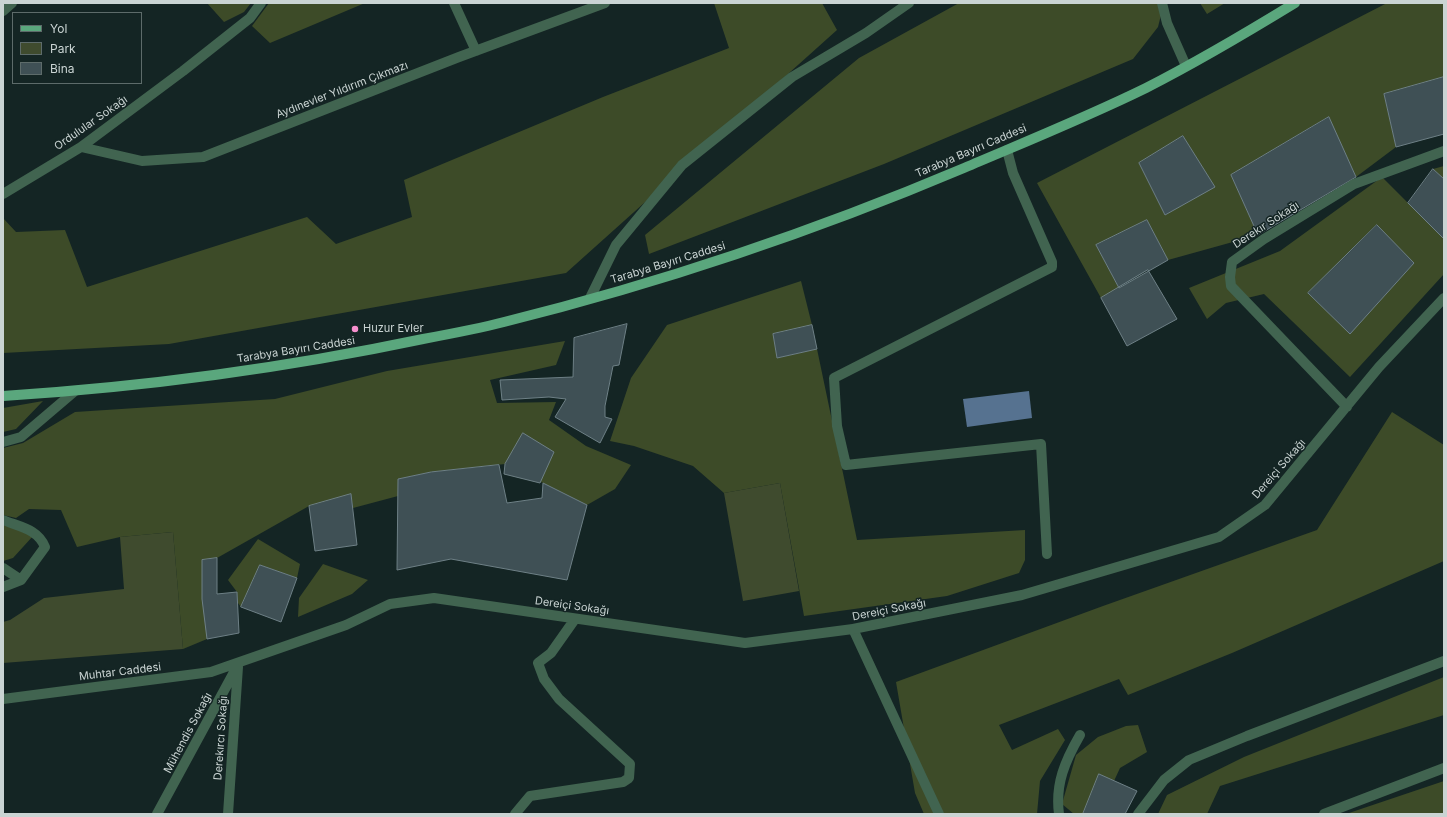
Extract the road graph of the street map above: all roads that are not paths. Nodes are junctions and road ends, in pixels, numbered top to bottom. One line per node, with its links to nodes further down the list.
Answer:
1 (12, 3): 8 (street)
2 (261, 3): 11 (street, Ordulular Sokağı)
3 (454, 3): 9 (street)
4 (605, 3): 9 (street, Aydınevler Yıldırım Çıkmazı)
5 (909, 3): 15 (street)
6 (1162, 3): 10 (street)
7 (1295, 3): 10 (main road, Tarabya Bayırı Caddesi)
8 (3, 11)
9 (476, 51): 11 (street, Aydınevler Yıldırım Çıkmazı)
10 (1186, 66): 12 (main road, Tarabya Bayırı Caddesi)
11 (81, 147): 14 (street, Ordulular Sokağı)
12 (1007, 150): 15 (main road, Tarabya Bayırı Caddesi); 22 (street)
13 (1444, 151): 19 (street, Derekır Sokağı)
14 (3, 194)
15 (590, 298): 17 (main road, Tarabya Bayırı Caddesi)
16 (1444, 298): 19 (street, Dereiçi Sokağı)
17 (75, 391): 18 (main road, Tarabya Bayırı Caddesi); 20 (street)
18 (3, 396)
19 (1347, 407): 27 (street, Dereiçi Sokağı)
20 (3, 442)
21 (3, 520): 24 (street)
22 (1047, 554)
23 (3, 568): 24 (street)
24 (21, 580): 25 (street)
25 (3, 588)
26 (575, 619): 27 (street, Dereiçi Sokağı); 29 (street, Dereiçi Sokağı); 35 (street)
27 (853, 629): 36 (street)
28 (1444, 660): 38 (street)
29 (238, 663): 30 (street, Muhtar Caddesi); 33 (street, Mühendis Sokağı); 34 (street, Derekırcı Sokağı)
30 (3, 699)
31 (1080, 735): 37 (street)
32 (1444, 768): 39 (street)
33 (157, 814)
34 (228, 814)
35 (515, 814)
36 (939, 814)
37 (1058, 814)
38 (1138, 814)
39 (1324, 814)

